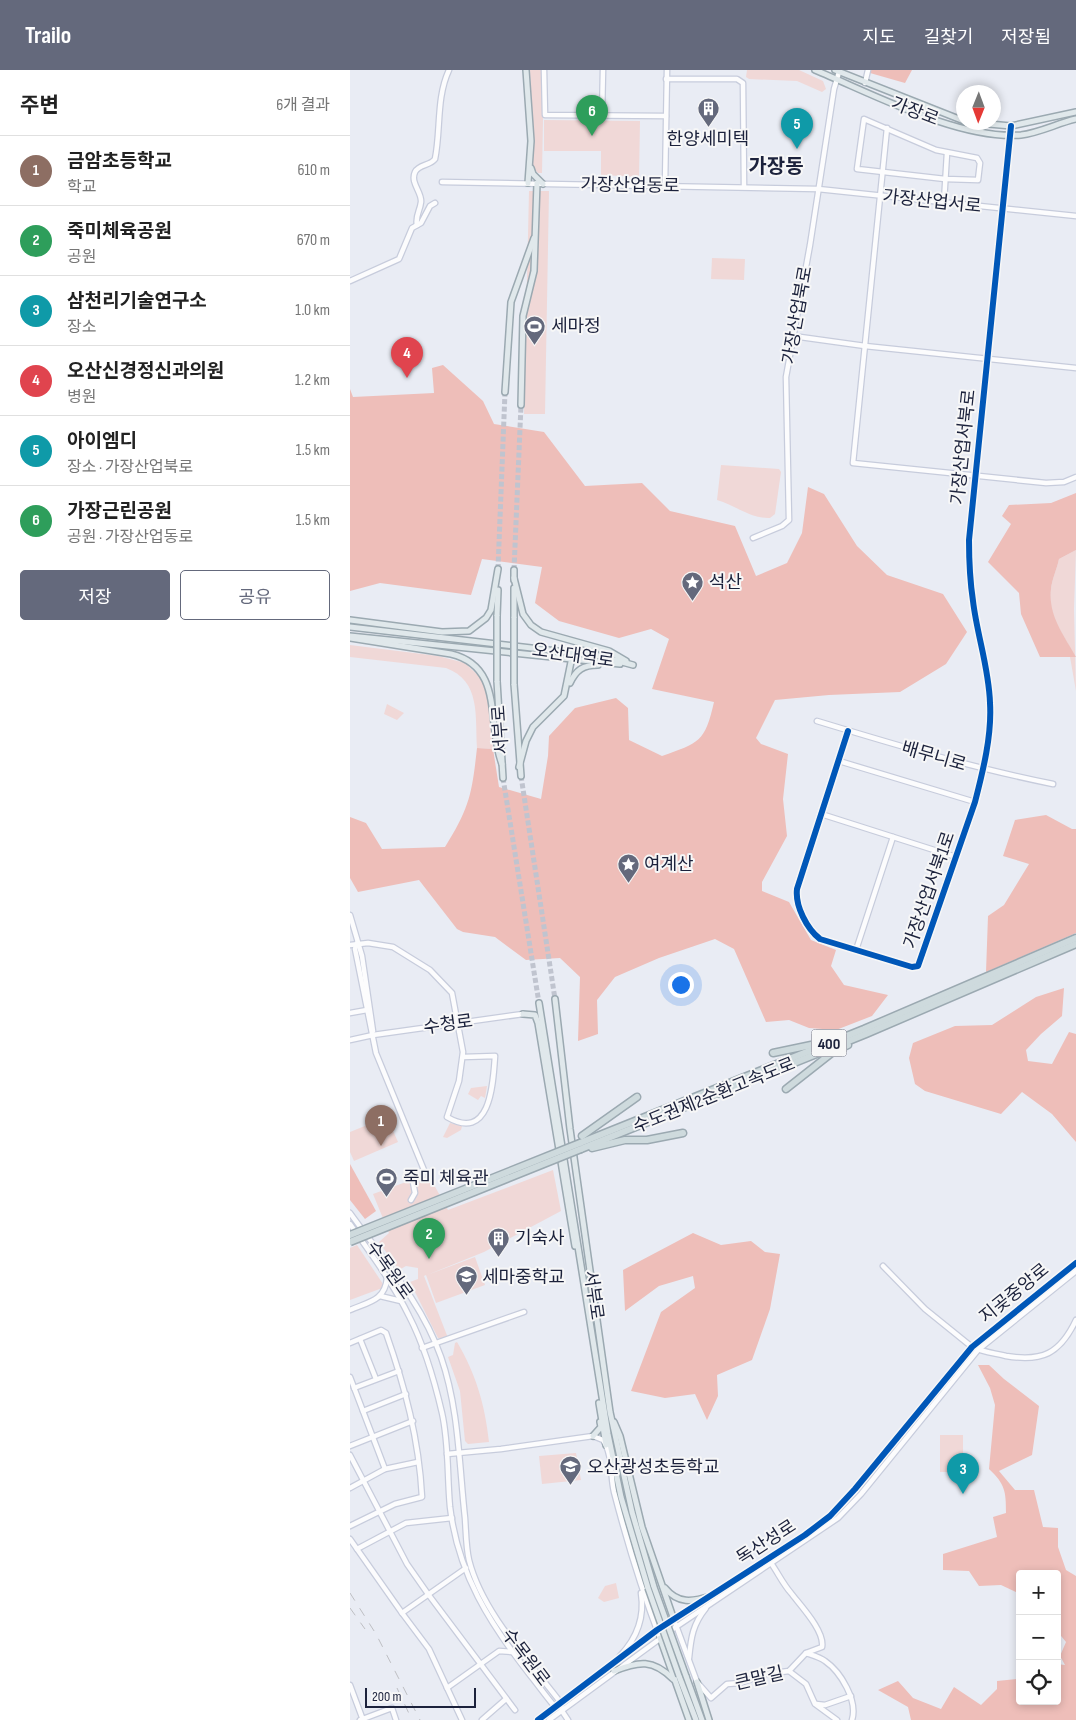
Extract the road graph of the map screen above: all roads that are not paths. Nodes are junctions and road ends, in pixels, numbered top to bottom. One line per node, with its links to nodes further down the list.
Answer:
1 (449, 70): 37 (street)
2 (526, 70): 22 (main road)
3 (544, 70): 13 (street)
4 (603, 70): 13 (street)
5 (666, 70): 9 (street)
6 (815, 70): 10 (main road, 가장로)
7 (868, 70): 11 (street)
8 (837, 71): 10 (street, 가장산업북로); 11 (main road, 가장로)
9 (666, 79): 14 (street); 29 (street)
10 (837, 79): 20 (main road, 가장로); 30 (street, 가장산업북로)
11 (864, 82): 15 (main road, 가장로)
12 (1076, 112): 18 (main road, 가장로)
13 (602, 115): 14 (street)
14 (666, 116): 28 (street)
15 (956, 118)
16 (1076, 120): 20 (main road, 가장로)
17 (1001, 125): 18 (main road, 가장로)
18 (1010, 126): 20 (street, 가장산업서북로)
19 (887, 128): 21 (street); 23 (street); 23 (street)
20 (1010, 135): 34 (street, 가장산업서북로)
21 (947, 153): 24 (street); 24 (street)
22 (530, 165): 26 (main road); 27 (main road)
23 (883, 171): 24 (street); 31 (street)
24 (945, 179): 32 (street)
25 (442, 182): 26 (street, 가장산업동로)
26 (528, 183): 27 (street, 가장산업동로)
27 (540, 183): 28 (street, 가장산업동로); 36 (main road)
28 (665, 186): 29 (street, 가장산업동로)
29 (744, 187): 30 (street, 가장산업동로)
30 (818, 189): 31 (street, 가장산업서로); 39 (street, 가장산업북로)
31 (880, 196): 32 (street, 가장산업서로); 40 (street)
32 (944, 202): 34 (street, 가장산업서로)
33 (434, 203): 37 (street)
34 (1004, 209): 35 (street, 가장산업서로); 41 (street, 가장산업서북로)
35 (1076, 216)
36 (536, 220): 43 (main road); 44 (main road)
37 (417, 225): 38 (street)
38 (350, 281)
39 (794, 336): 40 (street); 47 (street, 가장산업북로)
40 (864, 346): 41 (street); 45 (street)
41 (988, 359): 42 (street); 45 (street, 가장산업서북로)
42 (1076, 368)
43 (505, 392)
44 (521, 405)
45 (976, 476): 46 (street); 62 (street, 가장산업서북로)
46 (1076, 477)
47 (753, 538)
48 (514, 570): 49 (main road)
49 (514, 578): 55 (main road); 61 (main road, 서부로, bridge)
50 (350, 620): 60 (main road, 서부로, bridge)
51 (350, 627): 53 (main road, 오산대역로)
52 (350, 637): 53 (main road, 오산대역로); 60 (main road)
53 (572, 656): 54 (main road, 오산대역로); 55 (main road, 오산대역로); 56 (main road)
54 (616, 664): 55 (main road, 오산대역로); 56 (main road)
55 (633, 665)
56 (567, 691): 61 (main road)
57 (818, 721): 58 (street, 배무니로)
58 (848, 731): 59 (street, 가장산업서북1로); 62 (street, 배무니로)
59 (838, 761): 66 (street); 67 (street, 가장산업서북1로)
60 (502, 764): 64 (main road, 서부로)
61 (519, 767): 63 (main road, 서부로)
62 (982, 770): 65 (street, 배무니로); 66 (street, 가장산업서북1로)
63 (521, 776)
64 (503, 778)
65 (1053, 784)
66 (975, 802): 69 (street, 가장산업서북1로)
67 (821, 814): 68 (street, 가장산업서북1로); 75 (street, 가장산업서북1로)
68 (893, 837): 69 (street, 가장산업서북1로); 75 (street)
69 (956, 857): 75 (street, 가장산업서북1로)
70 (350, 915): 72 (street)
71 (1076, 938): 81 (highway, 수도권제2순환고속도로 / 400)
72 (357, 944): 74 (street); 78 (street); 82 (street); 83 (street)
73 (1076, 944): 81 (highway, 수도권제2순환고속도로 / 400)
74 (350, 945)
75 (856, 950)
76 (555, 999): 119 (main road, 서부로)
77 (539, 1003): 100 (main road, 서부로)
78 (367, 1010): 79 (street); 83 (street)
79 (350, 1013)
80 (523, 1014): 82 (street, 수청로); 100 (main road)
81 (906, 1014): 85 (highway); 87 (highway); 90 (highway, 수도권제2순환고속도로 / 400)
82 (458, 1023): 83 (street, 수청로); 86 (street)
83 (373, 1034): 84 (street, 수청로); 91 (street)
84 (350, 1040)
85 (773, 1053)
86 (463, 1057): 86 (street)
87 (786, 1089)
88 (637, 1097): 90 (highway)
89 (683, 1133): 90 (highway)
90 (581, 1143): 94 (highway, 400, bridge); 95 (highway, 수도권제2순환고속도로 / 400, bridge)
91 (411, 1200)
92 (350, 1213): 108 (street, 수목원로)
93 (350, 1224): 99 (street, 수목원로)
94 (350, 1235)
95 (350, 1242)
96 (1076, 1263): 109 (street, 지곶중앙로)
97 (884, 1266): 109 (street, 지곶중앙로)
98 (1076, 1271): 111 (street, 지곶중앙로)
99 (387, 1278): 101 (street); 102 (street, 수목원로)
100 (583, 1280): 113 (main road, 서부로)
101 (380, 1296): 102 (street); 103 (street)
102 (401, 1301): 110 (street, 수목원로)
103 (350, 1310)
104 (524, 1312): 108 (street)
105 (1076, 1320): 111 (street)
106 (360, 1339): 107 (street); 112 (street); 115 (street)
107 (350, 1343)
108 (436, 1344): 110 (street); 126 (street, 수목원로)
109 (972, 1347): 111 (street); 145 (street, 독산성로)
110 (422, 1348): 128 (street, 수목원로)
111 (978, 1350): 139 (street, 독산성로)
112 (399, 1371): 115 (street); 117 (street)
113 (598, 1376): 120 (main road); 179 (main road, 서부로, bridge)
114 (350, 1377): 116 (street)
115 (376, 1379): 116 (street)
116 (354, 1388): 118 (street)
117 (406, 1394): 118 (street); 121 (street)
118 (363, 1410): 122 (street)
119 (610, 1412): 143 (main road); 180 (main road, 서부로, bridge)
120 (600, 1414): 123 (main road); 124 (main road)
121 (413, 1420): 122 (street); 129 (street)
122 (373, 1436): 125 (street); 130 (street)
123 (593, 1436): 124 (street); 126 (street)
124 (606, 1445): 142 (street)
125 (350, 1446)
126 (459, 1453): 128 (street); 140 (street, 수목원로)
127 (350, 1454): 131 (street)
128 (447, 1454): 134 (street, 수목원로)
129 (418, 1462): 130 (street); 133 (street)
130 (385, 1469): 131 (street)
131 (363, 1481): 132 (street); 133 (street)
132 (350, 1488)
133 (380, 1511): 135 (street); 136 (street)
134 (452, 1518): 136 (street); 141 (street, 수목원로)
135 (350, 1526)
136 (390, 1532): 138 (street); 144 (street)
137 (350, 1539): 138 (street)
138 (357, 1549): 147 (street)
139 (771, 1563): 146 (street, 독산성로); 155 (street, 큰말길)
140 (471, 1567): 141 (street); 166 (street, 수목원로)
141 (465, 1569): 144 (street); 151 (street, 수목원로)
142 (639, 1582): 150 (street); 158 (street)
143 (662, 1584): 145 (main road); 148 (main road)
144 (428, 1594): 147 (street); 157 (street)
145 (711, 1596): 148 (street, 독산성로)
146 (710, 1603): 149 (street, 독산성로); 156 (street)
147 (402, 1613): 163 (street)
148 (674, 1620): 149 (street); 150 (street, 독산성로)
149 (677, 1626): 152 (street, 독산성로); 156 (street)
150 (657, 1630): 152 (street); 158 (street, 독산성로)
151 (501, 1636): 153 (street); 154 (street, 수목원로)
152 (660, 1638): 158 (street, 독산성로); 160 (main road)
153 (500, 1652): 154 (street); 157 (street)
154 (512, 1652): 168 (street, 수목원로)
155 (806, 1653): 159 (street, 큰말길); 164 (street)
156 (689, 1660): 161 (street)
157 (479, 1664): 163 (street); 165 (street)
158 (612, 1668): 160 (main road); 166 (street, 독산성로); 170 (street, 독산성로)
159 (789, 1671): 161 (street, 큰말길); 167 (street)
160 (674, 1681): 178 (main road)
161 (697, 1682): 181 (main road)
162 (350, 1685): 171 (street)
163 (447, 1688): 173 (street)
164 (851, 1696): 167 (street); 183 (street)
165 (506, 1699): 169 (street); 174 (street)
166 (560, 1703): 168 (street, 독산성로); 170 (street, 수목원로)
167 (814, 1704): 182 (street)
168 (555, 1707): 170 (street, 수목원로); 175 (street, 독산성로)
169 (515, 1710)
170 (562, 1711): 176 (street, 독산성로); 177 (street)
171 (362, 1720): 172 (street)
172 (396, 1720)
173 (462, 1720)
174 (482, 1720)
175 (538, 1720)
176 (549, 1720)
177 (568, 1720)
178 (689, 1720)
179 (696, 1720)
180 (702, 1720)
181 (709, 1720)
182 (837, 1720)
183 (852, 1720)

